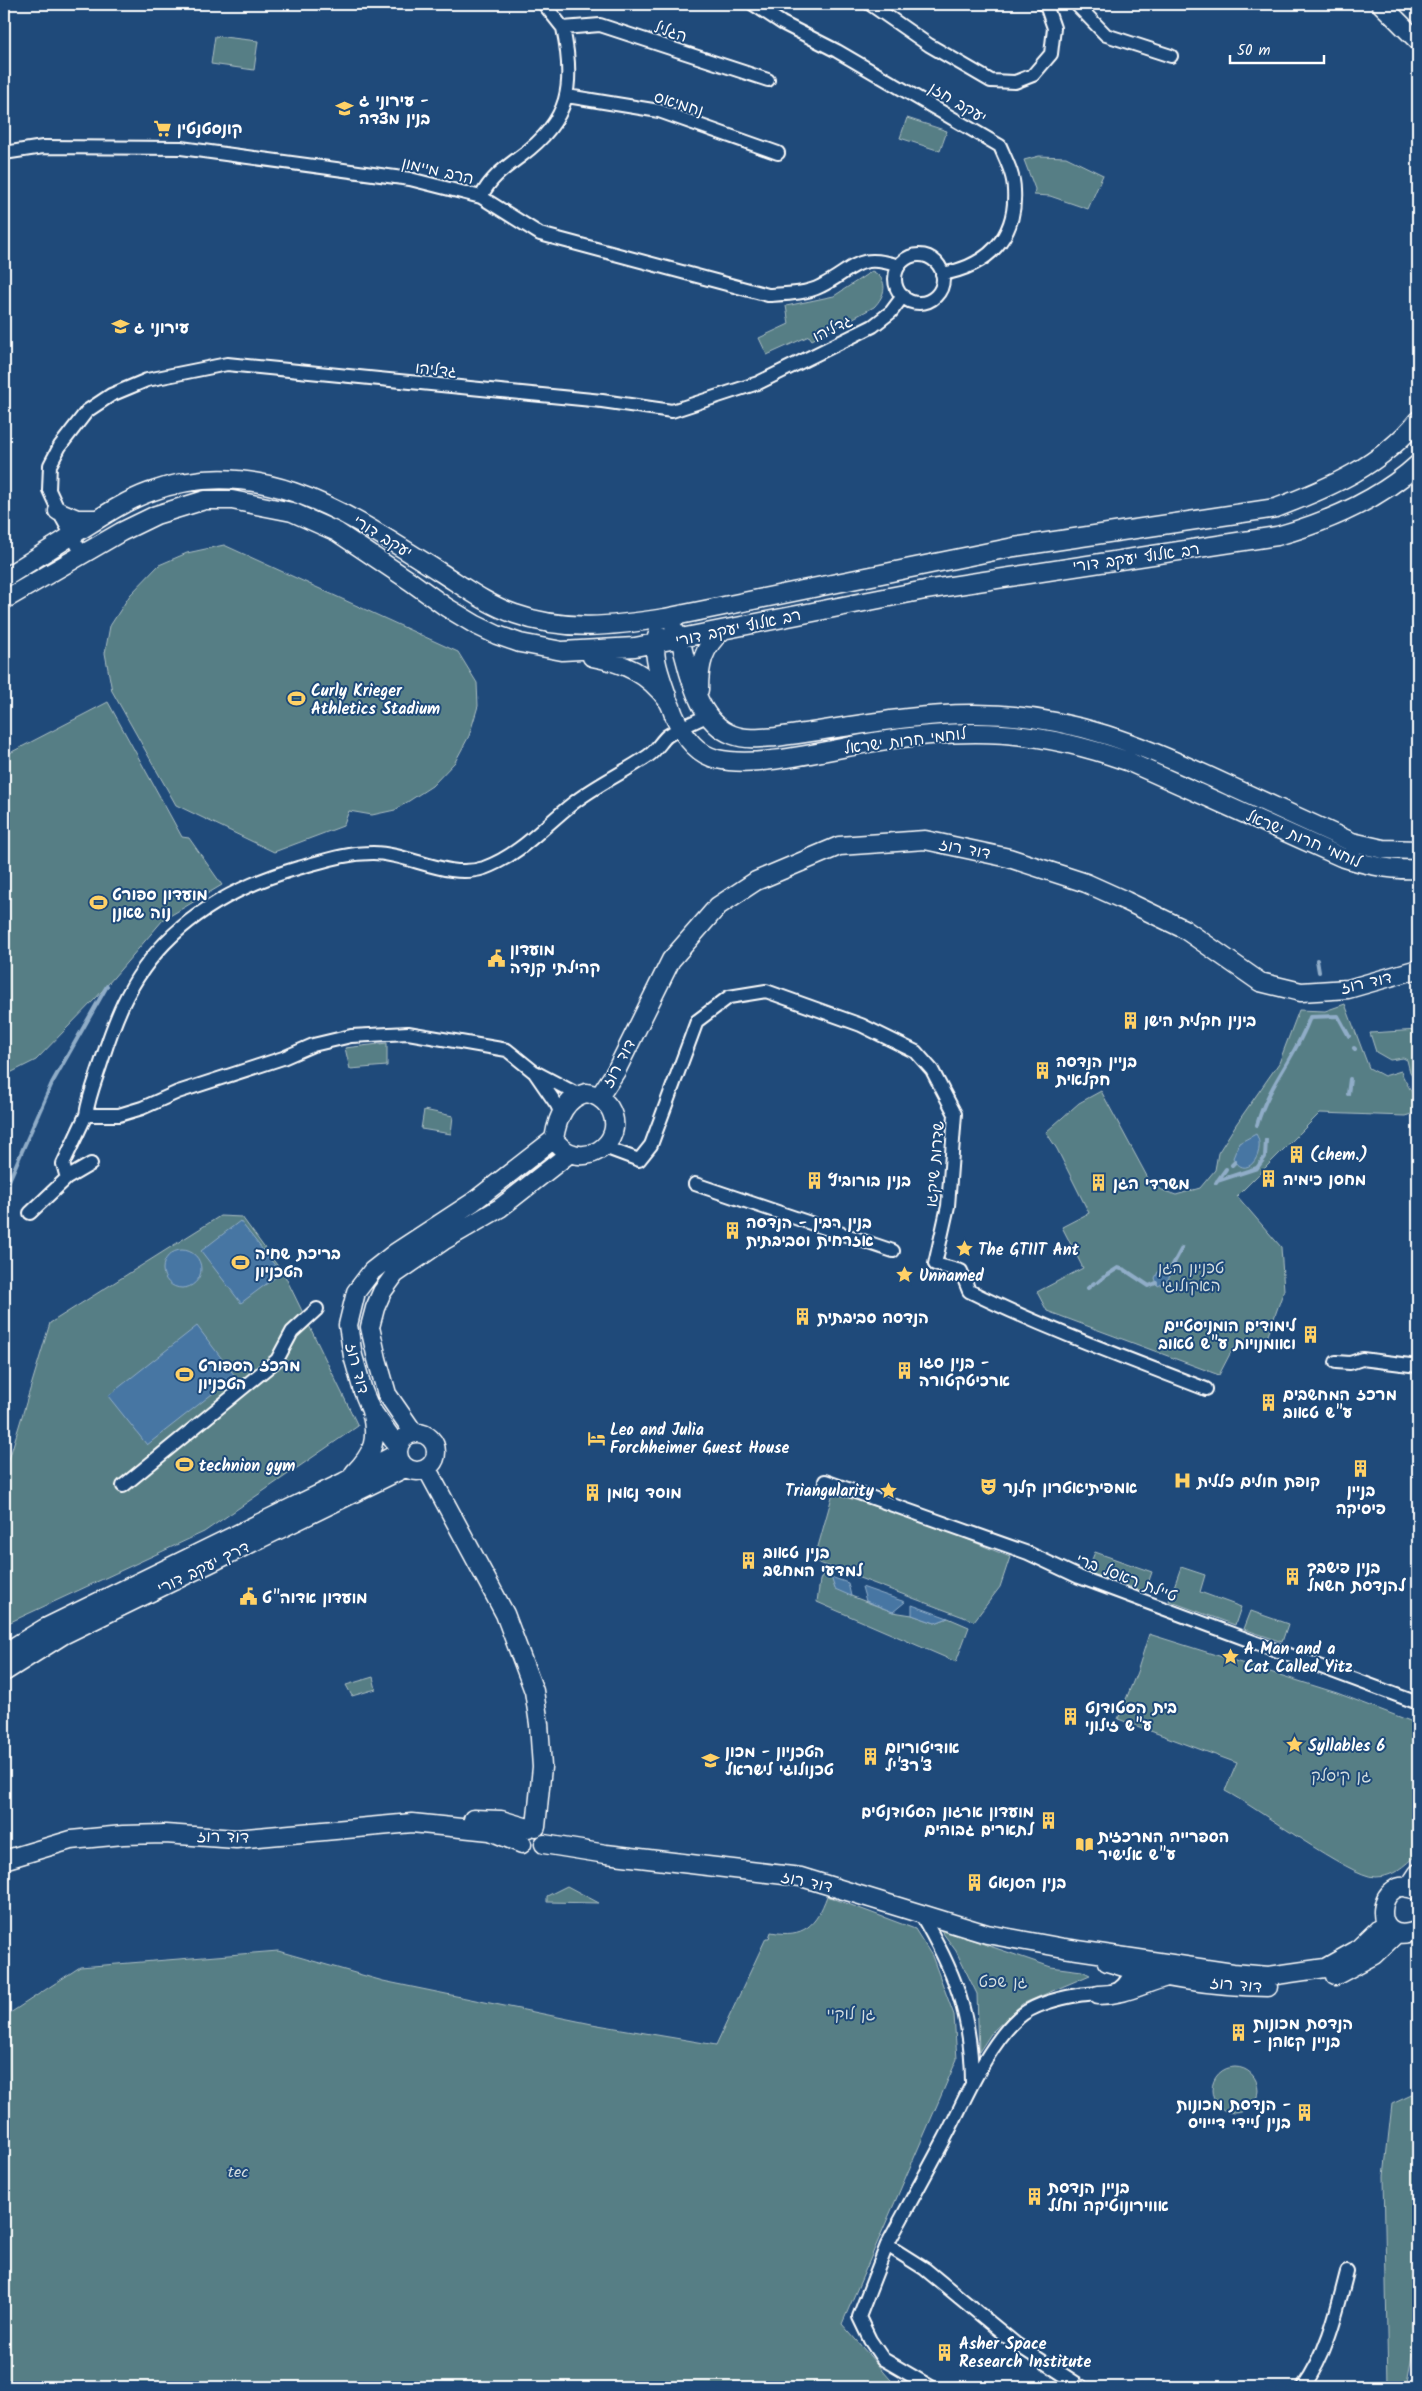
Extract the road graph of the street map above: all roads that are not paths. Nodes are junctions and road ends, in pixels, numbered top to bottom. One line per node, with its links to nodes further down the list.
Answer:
1 (544, 4): 7 (street)
2 (752, 4): 16 (street, יעקב חזן)
3 (870, 4): 4 (street)
4 (1043, 4)
5 (1077, 4): 9 (street)
6 (1381, 4): 8 (street)
7 (563, 28): 10 (street, הגליל); 11 (street)
8 (1418, 41)
9 (1171, 56)
10 (768, 80)
11 (567, 96): 13 (street, נחמיאס); 14 (street)
12 (4, 153): 14 (street, הרב מיימון)
13 (778, 153)
14 (481, 197): 15 (street, הרב מיימון)
15 (899, 266): 16 (street); 17 (street)
16 (942, 274): 17 (street)
17 (903, 296): 20 (street, גדליהו)
18 (1418, 420): 27 (street, רב אלוף יעקב דורי)
19 (1418, 464): 28 (street, רב אלוף יעקב דורי)
20 (59, 513): 21 (street); 22 (street, גדליהו); 23 (street)
21 (98, 519): 22 (street); 27 (street, יעקב דורי)
22 (72, 536): 23 (street); 24 (street)
23 (52, 549): 25 (street)
24 (82, 554): 26 (street, רב אלוף יעקב דורי); 31 (street, רב אלוף יעקב דורי)
25 (4, 578)
26 (4, 600)
27 (665, 618): 29 (street); 30 (street)
28 (723, 631): 29 (street, רב אלוף יעקב דורי); 32 (street)
29 (682, 639): 30 (street, רב אלוף יעקב דורי); 32 (street, לוחמי חרות ישראל)
30 (654, 644): 31 (street, רב אלוף יעקב דורי); 33 (street)
31 (562, 651): 33 (street, לוחמי חרות ישראל)
32 (698, 700): 34 (street, לוחמי חרות ישראל)
33 (669, 702): 35 (street, לוחמי חרות ישראל)
34 (707, 716): 35 (street); 36 (street, לוחמי חרות ישראל)
35 (681, 729): 37 (street, לוחמי חרות ישראל); 42 (street)
36 (1418, 850)
37 (1418, 869)
38 (1418, 969): 41 (street, דוד רוז)
39 (533, 1071): 40 (street); 42 (street); 43 (street)
40 (579, 1095): 41 (street); 43 (street)
41 (599, 1097): 45 (street)
42 (86, 1114): 48 (street)
43 (561, 1114): 44 (street)
44 (554, 1138): 46 (street); 56 (street, דוד רוז)
45 (604, 1147): 46 (street); 55 (street, שדרות שיקגו)
46 (570, 1153): 57 (street, דוד רוז)
47 (91, 1164): 48 (street)
48 (67, 1178): 50 (street)
49 (695, 1184): 51 (street)
50 (30, 1213)
51 (893, 1251)
52 (317, 1309): 62 (street)
53 (1336, 1362): 54 (street)
54 (1418, 1366)
55 (1206, 1389)
56 (370, 1408): 58 (street, דוד רוז); 61 (street)
57 (414, 1433): 58 (street); 59 (street)
58 (400, 1456): 59 (street); 61 (street, דרך יעקב דורי); 64 (street, דרך יעקב דורי)
59 (427, 1469): 67 (street)
60 (825, 1481): 65 (street, טיילת ראסל ברי)
61 (344, 1482): 63 (street, דרך יעקב דורי)
62 (123, 1486)
63 (4, 1653)
64 (4, 1672)
65 (1418, 1703)
66 (444, 1826): 67 (street); 68 (street, דוד רוז); 70 (street, דוד רוז)
67 (532, 1827): 68 (street); 69 (street)
68 (522, 1844): 69 (street)
69 (544, 1844): 73 (street, דוד רוז)
70 (4, 1860)
71 (1418, 1873): 72 (street)
72 (1413, 1890): 74 (street)
73 (919, 1912): 76 (street, דוד רוז); 79 (street)
74 (1391, 1928): 75 (street); 76 (street, דוד רוז); 77 (street, דוד רוז)
75 (1418, 1930)
76 (1134, 1964): 77 (street, דוד רוז); 78 (street)
77 (1170, 1976): 78 (street)
78 (1098, 1995): 79 (street)
79 (972, 2084): 80 (street)
80 (887, 2245): 82 (street); 83 (street)
81 (1347, 2272): 84 (street)
82 (931, 2387)
83 (1082, 2387)
84 (1303, 2387)

